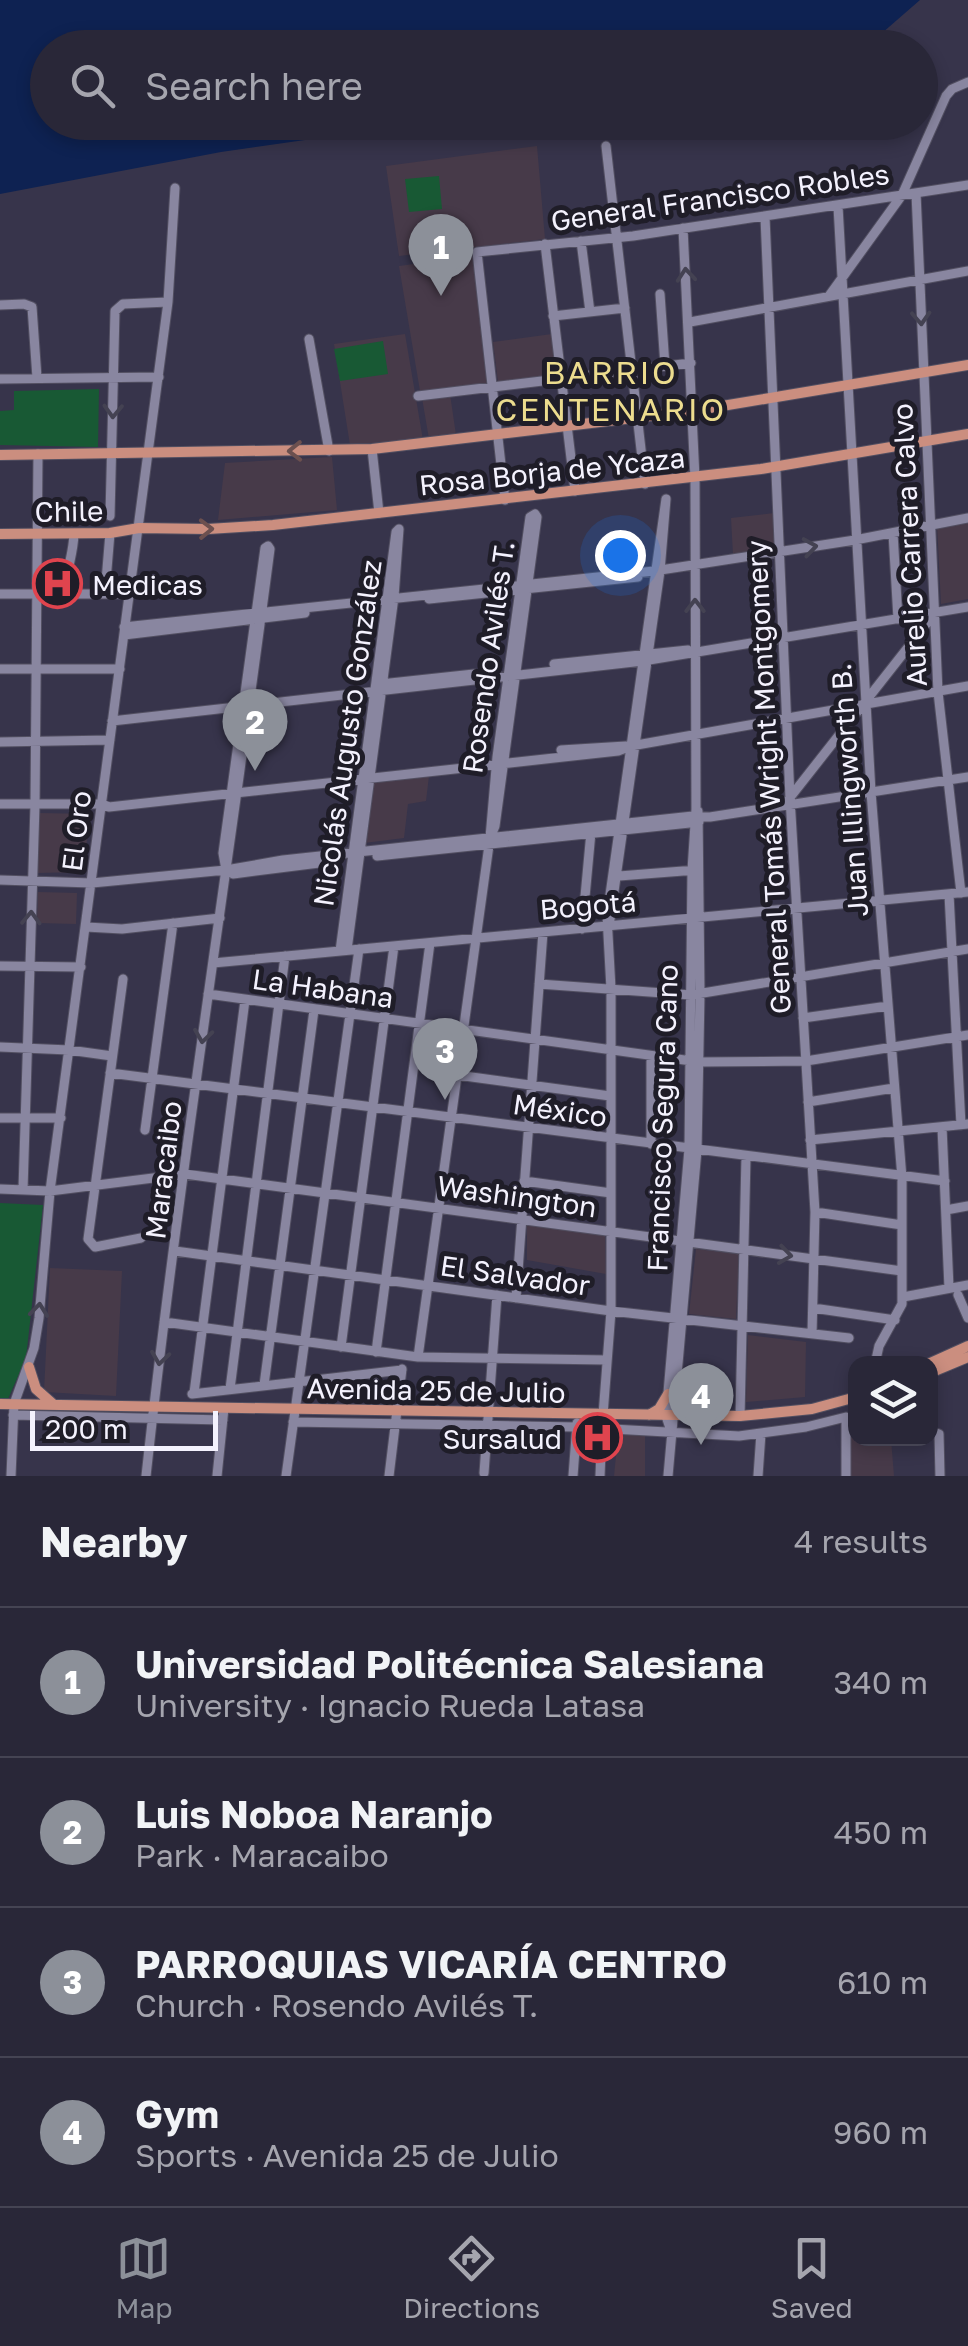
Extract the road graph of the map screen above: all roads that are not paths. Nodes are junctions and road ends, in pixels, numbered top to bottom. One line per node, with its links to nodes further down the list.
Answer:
1 (968, 82): 2 (street)
2 (938, 114)
3 (927, 140): 8 (street)
4 (606, 146): 12 (street)
5 (968, 184): 7 (street, General Francisco Robles)
6 (175, 188): 21 (street, El Oro)
7 (916, 193): 8 (street, General Francisco Robles); 17 (street, Aurelio Carrera Calvo)
8 (902, 196): 9 (street, General Francisco Robles); 16 (street)
9 (838, 206): 10 (street, General Francisco Robles); 16 (street, Juan Illingworth B.)
10 (765, 217): 11 (street, General Francisco Robles); 23 (street, General Tomás Wright Montgomery)
11 (683, 228): 12 (street, General Francisco Robles); 27 (street, Francisco Segura Cano, one-way to 11)
12 (618, 237): 13 (street, General Francisco Robles); 24 (street)
13 (580, 241): 14 (street, General Francisco Robles); 25 (street)
14 (545, 244): 26 (street); 40 (street, General Francisco Robles)
15 (968, 271): 17 (street)
16 (842, 279): 19 (street, Juan Illingworth B.); 20 (street)
17 (919, 280): 19 (street); 33 (street, Aurelio Carrera Calvo, one-way to 33)
18 (660, 294): 31 (street)
19 (842, 294): 20 (street); 39 (street, Juan Illingworth B.)
20 (829, 296): 23 (street)
21 (168, 302): 34 (street); 35 (street, El Oro)
22 (0, 305): 36 (street)
23 (768, 307): 27 (street); 42 (street, General Tomás Wright Montgomery)
24 (625, 308): 25 (street); 32 (street)
25 (590, 312): 26 (street)
26 (553, 316): 37 (street)
27 (690, 322): 29 (street, Francisco Segura Cano)
28 (309, 339): 50 (street)
29 (691, 362): 31 (street); 43 (street, Francisco Segura Cano)
30 (968, 364): 33 (main road)
31 (665, 366): 32 (street)
32 (632, 370): 37 (street); 44 (street)
33 (924, 373): 39 (main road); 48 (street, Aurelio Carrera Calvo)
34 (114, 377): 35 (street); 36 (street); 52 (street, one-way to 52)
35 (158, 377): 51 (street, El Oro)
36 (37, 378): 38 (street)
37 (560, 378): 40 (street); 45 (street)
38 (0, 379)
39 (847, 386): 42 (main road); 55 (street, Juan Illingworth B.)
40 (492, 387): 41 (street); 47 (street)
41 (418, 396)
42 (772, 398): 43 (main road); 56 (street, General Tomás Wright Montgomery)
43 (692, 411): 44 (main road); 57 (street, Francisco Segura Cano)
44 (638, 418): 45 (main road); 58 (street)
45 (566, 427): 47 (main road); 59 (street)
46 (968, 434): 48 (main road, Rosa Borja de Ycaza)
47 (497, 436): 49 (main road); 60 (street)
48 (927, 441): 55 (main road, Rosa Borja de Ycaza); 64 (street, Aurelio Carrera Calvo)
49 (372, 449): 50 (main road); 61 (street)
50 (329, 451): 51 (main road, one-way to 51)
51 (146, 452): 52 (main road); 65 (street, El Oro)
52 (112, 453): 54 (main road); 62 (street)
53 (0, 454): 54 (main road)
54 (38, 454): 68 (street)
55 (851, 454): 56 (main road, Rosa Borja de Ycaza); 71 (street, Juan Illingworth B.)
56 (776, 466): 57 (main road, Rosa Borja de Ycaza); 72 (street, General Tomás Wright Montgomery)
57 (695, 478): 58 (main road, Rosa Borja de Ycaza); 73 (street, Francisco Segura Cano)
58 (645, 484): 59 (main road, Rosa Borja de Ycaza)
59 (574, 491): 60 (main road, Rosa Borja de Ycaza)
60 (505, 500): 61 (main road, Rosa Borja de Ycaza)
61 (380, 513): 65 (main road, Rosa Borja de Ycaza, one-way to 61)
62 (110, 516)
63 (968, 518): 64 (street)
64 (932, 525): 66 (street); 83 (street, Aurelio Carrera Calvo)
65 (139, 528): 70 (main road, Chile); 80 (street, El Oro)
66 (892, 533): 71 (street); 85 (street)
67 (0, 534): 68 (main road, Chile)
68 (38, 534): 69 (main road, Chile); 76 (street)
69 (74, 534): 70 (main road, Chile); 77 (street)
70 (110, 534): 78 (street)
71 (855, 540): 72 (street, one-way to 71); 86 (street, Juan Illingworth B.)
72 (779, 552): 73 (street); 88 (street, General Tomás Wright Montgomery)
73 (695, 566): 74 (street); 89 (street, Francisco Segura Cano, one-way to 73)
74 (657, 571): 74 (street); 75 (street); 90 (street)
75 (524, 587): 75 (street, Rosendo Avilés T.); 81 (street); 94 (street, Rosendo Avilés T.)
76 (36, 592): 77 (street); 79 (street); 91 (street)
77 (66, 592): 78 (street)
78 (105, 593): 80 (street)
79 (0, 594)
80 (129, 594): 87 (street, El Oro)
81 (391, 600): 81 (street, Nicolás Augusto González); 84 (street); 96 (street, Nicolás Augusto González)
82 (968, 606): 83 (street)
83 (935, 613): 85 (street); 97 (street, Aurelio Carrera Calvo); 99 (street)
84 (259, 616): 84 (street, Maracaibo); 87 (street); 98 (street, Maracaibo)
85 (898, 619): 86 (street)
86 (860, 625): 88 (street); 99 (street, Juan Illingworth B.)
87 (124, 631): 93 (street, El Oro)
88 (783, 638): 89 (street); 101 (street, General Tomás Wright Montgomery)
89 (696, 651): 90 (street); 102 (street, Francisco Segura Cano)
90 (646, 657): 94 (street); 106 (street)
91 (36, 668): 92 (street); 93 (street); 105 (street)
92 (0, 669)
93 (120, 669): 100 (street, El Oro)
94 (513, 672): 96 (street); 107 (street, Rosendo Avilés T.)
95 (968, 686): 97 (street)
96 (379, 688): 98 (street); 108 (street, Nicolás Augusto González)
97 (938, 692): 99 (street); 110 (street, Aurelio Carrera Calvo)
98 (247, 703): 100 (street); 111 (street, Maracaibo)
99 (865, 705): 101 (street); 112 (street, Juan Illingworth B.); 116 (street)
100 (113, 719): 103 (street, El Oro)
101 (787, 720): 102 (street); 116 (street, General Tomás Wright Montgomery)
102 (695, 737): 106 (street); 117 (street, Francisco Segura Cano)
103 (110, 740): 105 (street); 115 (street, El Oro)
104 (0, 742): 105 (street)
105 (34, 742): 114 (street)
106 (634, 746): 107 (street); 118 (street)
107 (500, 759): 108 (street); 120 (street, Rosendo Avilés T.)
108 (367, 774): 111 (street); 121 (street, Nicolás Augusto González)
109 (966, 776): 110 (street)
110 (949, 780): 112 (street); 128 (street, Aurelio Carrera Calvo)
111 (235, 790): 115 (street); 122 (street, Maracaibo)
112 (870, 792): 116 (street); 130 (street, Juan Illingworth B.)
113 (0, 804): 114 (street)
114 (34, 804): 115 (street); 126 (street)
115 (102, 804): 127 (street, El Oro)
116 (788, 804): 117 (street); 131 (street, General Tomás Wright Montgomery)
117 (699, 817): 118 (street); 123 (street, Francisco Segura Cano)
118 (621, 827): 119 (street); 124 (street); 135 (street)
119 (591, 830): 120 (street); 137 (street)
120 (490, 841): 121 (street); 139 (street, Rosendo Avilés T.)
121 (357, 855): 122 (street); 145 (street, Nicolás Augusto González)
122 (226, 870): 127 (street); 132 (street, Maracaibo)
123 (695, 870): 124 (street); 133 (street, Francisco Segura Cano)
124 (618, 876): 135 (street)
125 (0, 880): 126 (street)
126 (32, 880): 127 (street); 150 (street, one-way to 126)
127 (92, 883): 136 (street, El Oro)
128 (965, 893): 129 (street, Bogotá)
129 (949, 894): 130 (street, Bogotá); 144 (street)
130 (880, 902): 131 (street, Bogotá); 148 (street, Juan Illingworth B.)
131 (796, 910): 133 (street, Bogotá); 152 (street, General Tomás Wright Montgomery)
132 (220, 918): 134 (street); 147 (street, Maracaibo)
133 (696, 918): 135 (street, Bogotá); 157 (street, Francisco Segura Cano)
134 (172, 923): 136 (street); 180 (street)
135 (609, 926): 137 (street, Bogotá); 155 (street)
136 (86, 928): 151 (street, El Oro)
137 (582, 929): 138 (street, Bogotá)
138 (543, 932): 139 (street, Bogotá); 154 (street)
139 (476, 938): 140 (street, Bogotá); 166 (street, Rosendo Avilés T.)
140 (430, 943): 141 (street, Bogotá); 165 (street)
141 (394, 946): 142 (street, Bogotá); 164 (street)
142 (359, 949): 145 (street, Bogotá); 162 (street)
143 (968, 949): 144 (street)
144 (952, 950): 148 (street); 167 (street)
145 (344, 951): 146 (street, Bogotá)
146 (286, 956): 147 (street, Bogotá); 159 (street)
147 (213, 963): 156 (street, Maracaibo)
148 (885, 963): 152 (street); 160 (street, Juan Illingworth B.)
149 (0, 966): 150 (street)
150 (29, 966): 151 (street); 171 (street)
151 (81, 967): 172 (street, El Oro)
152 (801, 978): 157 (street); 163 (street, General Tomás Wright Montgomery)
153 (123, 979): 174 (street)
154 (539, 984): 155 (street); 168 (street)
155 (611, 989): 157 (street); 173 (street)
156 (208, 994): 158 (street, La Habana); 181 (street, Maracaibo, one-way to 181)
157 (695, 995): 176 (street, Francisco Segura Cano)
158 (245, 1000): 159 (street, La Habana); 184 (street)
159 (280, 1005): 161 (street, La Habana); 185 (street)
160 (888, 1006): 163 (street); 169 (street, Juan Illingworth B.)
161 (314, 1010): 162 (street, La Habana); 187 (street)
162 (351, 1015): 164 (street, La Habana); 189 (street)
163 (803, 1018): 177 (street, General Tomás Wright Montgomery)
164 (383, 1019): 165 (street, La Habana); 190 (street)
165 (420, 1024): 166 (street, La Habana); 191 (street)
166 (463, 1030): 168 (street, La Habana); 179 (street, Rosendo Avilés T.)
167 (962, 1036): 169 (street, La Habana); 196 (street)
168 (534, 1042): 173 (street, La Habana); 182 (street)
169 (891, 1046): 177 (street, La Habana); 183 (street, Juan Illingworth B.)
170 (0, 1047): 171 (street)
171 (26, 1047): 172 (street); 193 (street)
172 (69, 1050): 174 (street); 194 (street, El Oro)
173 (611, 1051): 175 (street, La Habana); 186 (street)
174 (112, 1056): 178 (street)
175 (651, 1056): 176 (street, La Habana); 203 (street)
176 (694, 1061): 177 (street, La Habana); 204 (street, Francisco Segura Cano)
177 (806, 1061): 188 (street, General Tomás Wright Montgomery)
178 (110, 1073): 180 (street, México); 213 (street)
179 (457, 1075): 182 (street); 195 (street, Rosendo Avilés T.)
180 (152, 1080): 181 (street, México); 199 (street)
181 (196, 1084): 184 (street, México); 207 (street, Maracaibo)
182 (531, 1086): 186 (street); 198 (street)
183 (894, 1088): 188 (street); 200 (street, Juan Illingworth B.)
184 (234, 1090): 185 (street, México); 209 (street)
185 (268, 1094): 187 (street, México); 212 (street)
186 (610, 1096): 201 (street)
187 (302, 1098): 189 (street, México); 214 (street)
188 (808, 1102): 202 (street, General Tomás Wright Montgomery)
189 (338, 1103): 190 (street, México); 218 (street)
190 (373, 1108): 191 (street, México); 220 (street)
191 (408, 1112): 195 (street, México); 221 (street)
192 (0, 1118): 193 (street)
193 (25, 1118): 194 (street); 216 (street)
194 (60, 1118): 217 (street, El Oro)
195 (451, 1118): 198 (street, México); 223 (street, Rosendo Avilés T.)
196 (965, 1124): 197 (street)
197 (942, 1127): 200 (street); 211 (street)
198 (528, 1128): 201 (street, México); 210 (street)
199 (145, 1130)
200 (898, 1132): 202 (street); 208 (street, Juan Illingworth B.)
201 (611, 1139): 203 (street, México); 219 (street)
202 (810, 1140): 206 (street, General Tomás Wright Montgomery)
203 (651, 1144): 204 (street, México)
204 (692, 1150): 205 (street, México); 230 (street, Francisco Segura Cano)
205 (746, 1157): 206 (street, México); 231 (street)
206 (812, 1166): 208 (street, México); 225 (street, General Tomás Wright Montgomery)
207 (185, 1174): 209 (street, Washington); 213 (street, Washington); 232 (street, Maracaibo)
208 (902, 1178): 211 (street, México); 227 (street, Juan Illingworth B.)
209 (222, 1179): 212 (street, Washington); 233 (street)
210 (524, 1181): 219 (street); 226 (street)
211 (944, 1181): 224 (street)
212 (256, 1184): 214 (street, Washington); 235 (street)
213 (95, 1188): 217 (street, Washington); 229 (street)
214 (291, 1188): 218 (street, Washington); 236 (street)
215 (0, 1189): 216 (street, Washington)
216 (23, 1190): 217 (street, Washington)
217 (50, 1192): 270 (street, El Oro, one-way to 217)
218 (326, 1193): 220 (street, Washington); 237 (street)
219 (611, 1193): 228 (street)
220 (361, 1198): 221 (street, Washington); 239 (street)
221 (396, 1203): 223 (street, Washington); 240 (street)
222 (968, 1206): 224 (street)
223 (439, 1208): 226 (street, Washington); 242 (street, Rosendo Avilés T.)
224 (946, 1210): 243 (street)
225 (815, 1212): 227 (street); 234 (street, General Tomás Wright Montgomery)
226 (522, 1220): 228 (street, Washington); 245 (street)
227 (902, 1224): 238 (street, Juan Illingworth B.)
228 (611, 1232): 230 (street, Washington); 248 (street)
229 (141, 1238)
230 (686, 1242): 231 (street, Washington); 250 (street, Francisco Segura Cano)
231 (744, 1250): 234 (street, Washington, one-way to 234); 253 (street)
232 (175, 1251): 233 (street, El Salvador); 252 (street, Maracaibo)
233 (211, 1255): 235 (street, El Salvador); 254 (street)
234 (816, 1259): 238 (street, Washington); 247 (street, General Tomás Wright Montgomery)
235 (246, 1260): 236 (street, El Salvador); 255 (street)
236 (280, 1266): 237 (street, El Salvador); 258 (street)
237 (315, 1270): 239 (street, El Salvador); 259 (street)
238 (902, 1271): 246 (street, Juan Illingworth B.)
239 (351, 1275): 240 (street, El Salvador); 261 (street)
240 (386, 1279): 242 (street, El Salvador); 262 (street)
241 (968, 1285): 243 (street)
242 (428, 1286): 244 (street, El Salvador); 266 (street, Rosendo Avilés T.)
243 (954, 1292): 246 (street); 249 (street)
244 (497, 1295): 245 (street, El Salvador); 267 (street)
245 (516, 1298): 248 (street, El Salvador)
246 (903, 1298): 251 (street, Juan Illingworth B.)
247 (813, 1308): 251 (street); 256 (street, General Tomás Wright Montgomery)
248 (611, 1311): 250 (street, El Salvador); 268 (street)
249 (968, 1318)
250 (679, 1319): 253 (street, El Salvador); 276 (street, Francisco Segura Cano)
251 (894, 1320): 264 (street, Juan Illingworth B.)
252 (164, 1322): 254 (street); 281 (street, Maracaibo, one-way to 281)
253 (742, 1326): 256 (street, El Salvador); 287 (street)
254 (202, 1328): 255 (street); 275 (street)
255 (236, 1334): 258 (street); 275 (street)
256 (812, 1334): 257 (street, El Salvador)
257 (848, 1338)
258 (271, 1339): 259 (street); 274 (street)
259 (305, 1342): 261 (street); 273 (street)
260 (968, 1346): 269 (main road)
261 (340, 1347): 262 (street)
262 (376, 1352): 263 (street)
263 (404, 1356): 266 (street); 271 (street)
264 (877, 1356)
265 (968, 1357): 272 (main road)
266 (418, 1358): 267 (street)
267 (492, 1358): 268 (street); 288 (street)
268 (608, 1360): 289 (street)
269 (938, 1360)
270 (29, 1367): 279 (main road); 280 (street, El Oro)
271 (402, 1370): 273 (street); 284 (street)
272 (938, 1370)
273 (299, 1382): 274 (street); 283 (street)
274 (264, 1385): 275 (street)
275 (230, 1389)
276 (672, 1392): 285 (main road); 286 (main road); 290 (street, Francisco Segura Cano)
277 (848, 1400): 287 (main road, Avenida 25 de Julio)
278 (0, 1404): 280 (main road)
279 (54, 1404): 280 (main road, Avenida 25 de Julio); 281 (main road, Avenida 25 de Julio)
280 (14, 1410): 281 (street, Avenida 25 de Julio); 295 (street, El Oro)
281 (152, 1413): 282 (main road, Avenida 25 de Julio); 296 (street, Maracaibo)
282 (224, 1414): 283 (main road, Avenida 25 de Julio); 297 (street)
283 (294, 1415): 284 (main road, Avenida 25 de Julio); 298 (street)
284 (397, 1416): 288 (main road, Avenida 25 de Julio); 299 (street)
285 (644, 1416): 289 (main road, Avenida 25 de Julio); 290 (main road, Avenida 25 de Julio)
286 (701, 1416): 287 (main road, Avenida 25 de Julio); 290 (main road, Avenida 25 de Julio)
287 (740, 1416)
288 (487, 1419): 289 (main road, Avenida 25 de Julio); 291 (street, Avenida 25 de Julio); 294 (street)
289 (603, 1421): 290 (street, Avenida 25 de Julio); 291 (street, Avenida 25 de Julio); 301 (street)
290 (670, 1423): 292 (street, Avenida 25 de Julio); 302 (street, Francisco Segura Cano)
291 (576, 1425): 300 (street)
292 (761, 1434): 303 (street); 304 (street, Avenida 25 de Julio)
293 (938, 1434): 305 (street)
294 (484, 1473)
295 (11, 1476)
296 (146, 1476)
297 (217, 1476)
298 (286, 1476)
299 (390, 1476)
300 (573, 1476)
301 (600, 1476)
302 (668, 1476)
303 (758, 1476)
304 (846, 1476)
305 (940, 1476)

